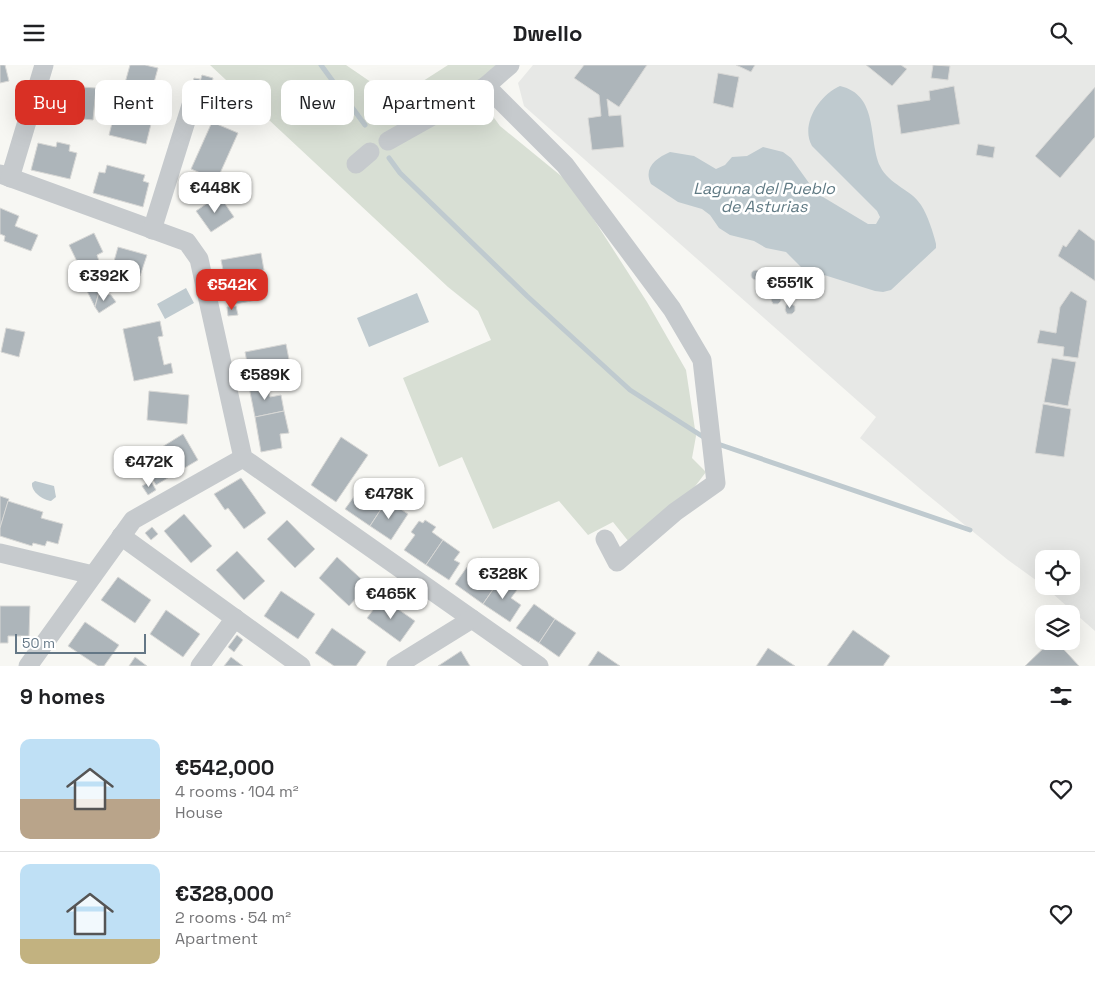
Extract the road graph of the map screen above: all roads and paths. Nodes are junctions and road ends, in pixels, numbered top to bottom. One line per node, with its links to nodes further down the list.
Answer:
1 (44, 65): 8 (lane)
2 (510, 65): 3 (lane)
3 (493, 80)
4 (494, 94): 12 (lane)
5 (185, 125): 9 (lane)
6 (417, 125): 7 (lane)
7 (388, 141)
8 (5, 176): 9 (lane)
9 (152, 230): 10 (lane)
10 (243, 458): 11 (lane); 16 (lane)
11 (121, 536): 14 (lane); 15 (lane)
12 (605, 539)
13 (0, 553): 14 (lane)
14 (93, 575): 17 (lane)
15 (235, 618): 18 (lane); 19 (lane)
16 (472, 619): 20 (lane); 21 (lane)
17 (28, 666)
18 (200, 666)
19 (301, 666)
20 (396, 666)
21 (539, 666)

